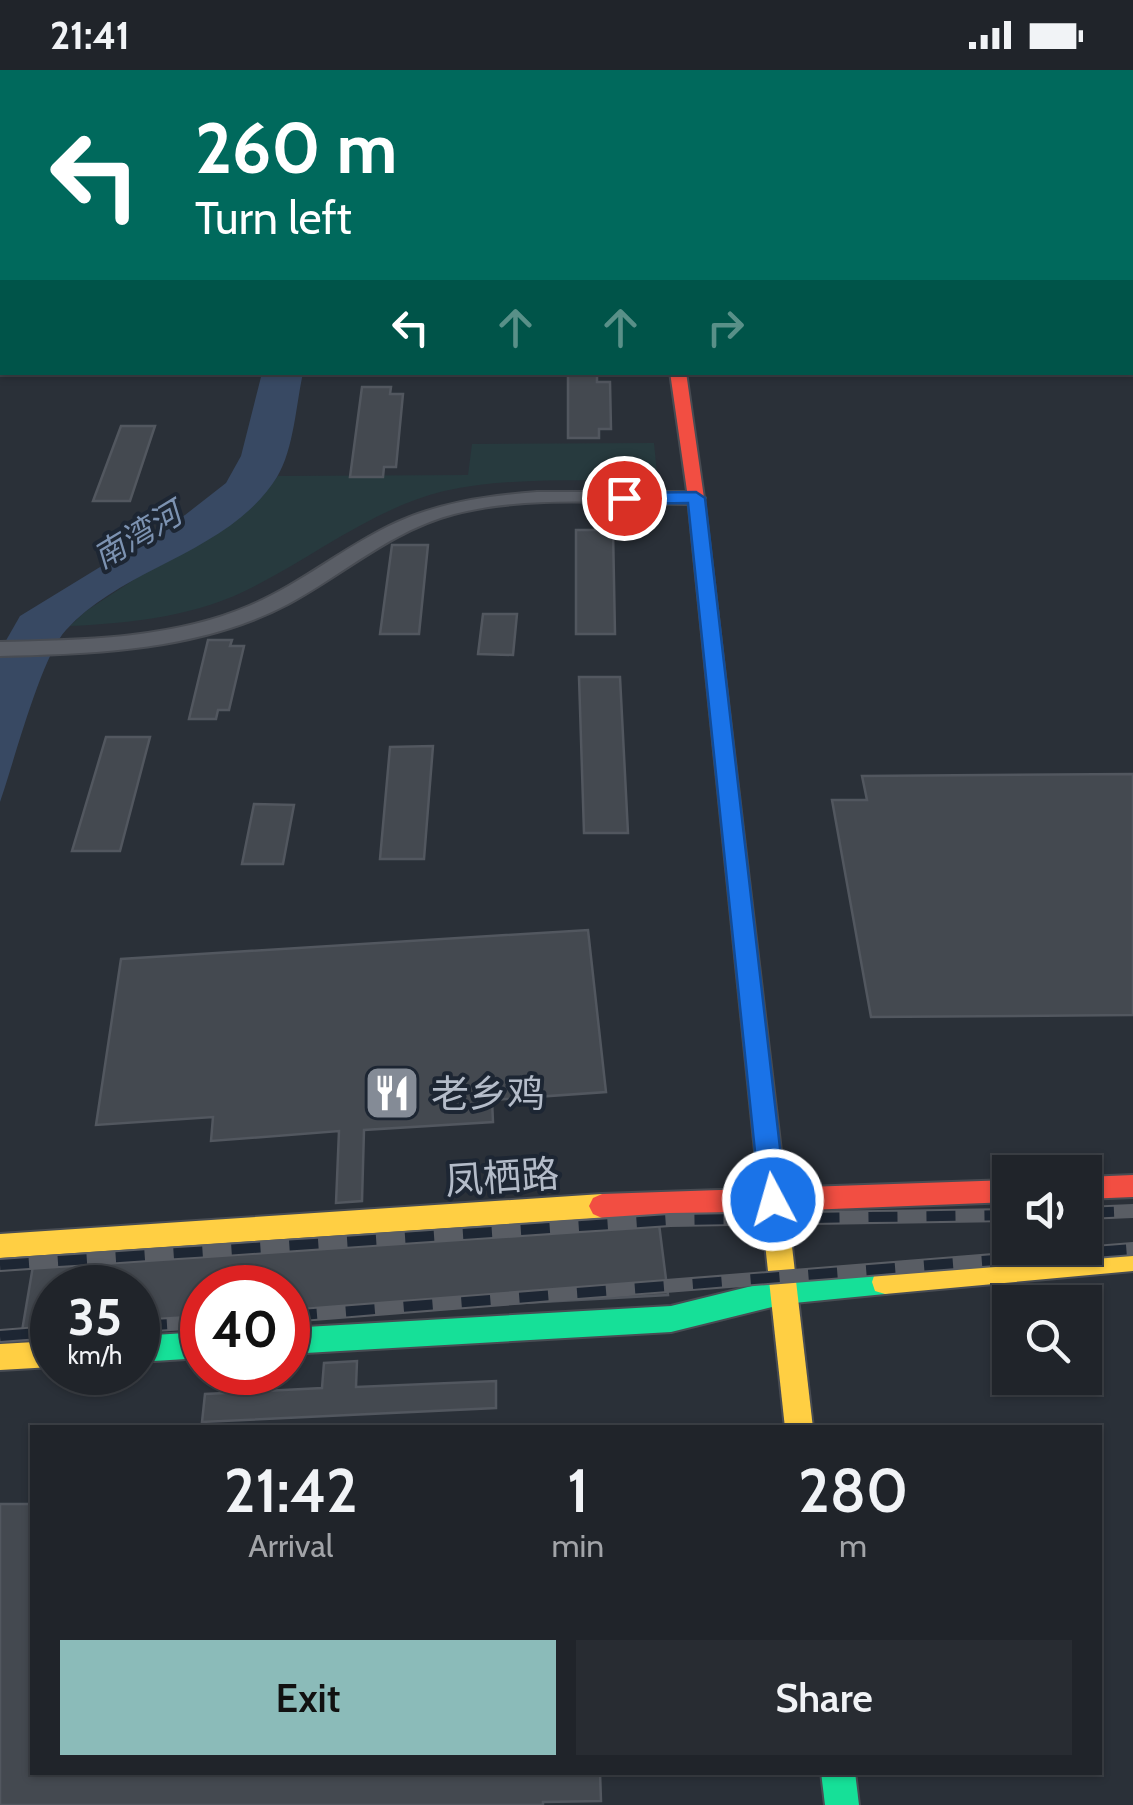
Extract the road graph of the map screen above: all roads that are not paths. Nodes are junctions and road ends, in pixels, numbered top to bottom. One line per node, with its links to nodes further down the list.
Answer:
1 (678, 375): 2 (main road)
2 (696, 498): 3 (street); 7 (main road)
3 (0, 648)
4 (1133, 1186): 5 (main road)
5 (1102, 1187)
6 (992, 1192): 7 (main road, 凤栖路)
7 (773, 1200): 8 (main road, 凤栖路); 10 (main road)
8 (0, 1246)
9 (1133, 1260): 10 (main road)
10 (784, 1291): 11 (main road); 14 (main road)
11 (310, 1340)
12 (30, 1355): 13 (main road)
13 (0, 1357)
14 (799, 1425)
15 (838, 1775): 16 (main road)
16 (842, 1805)

